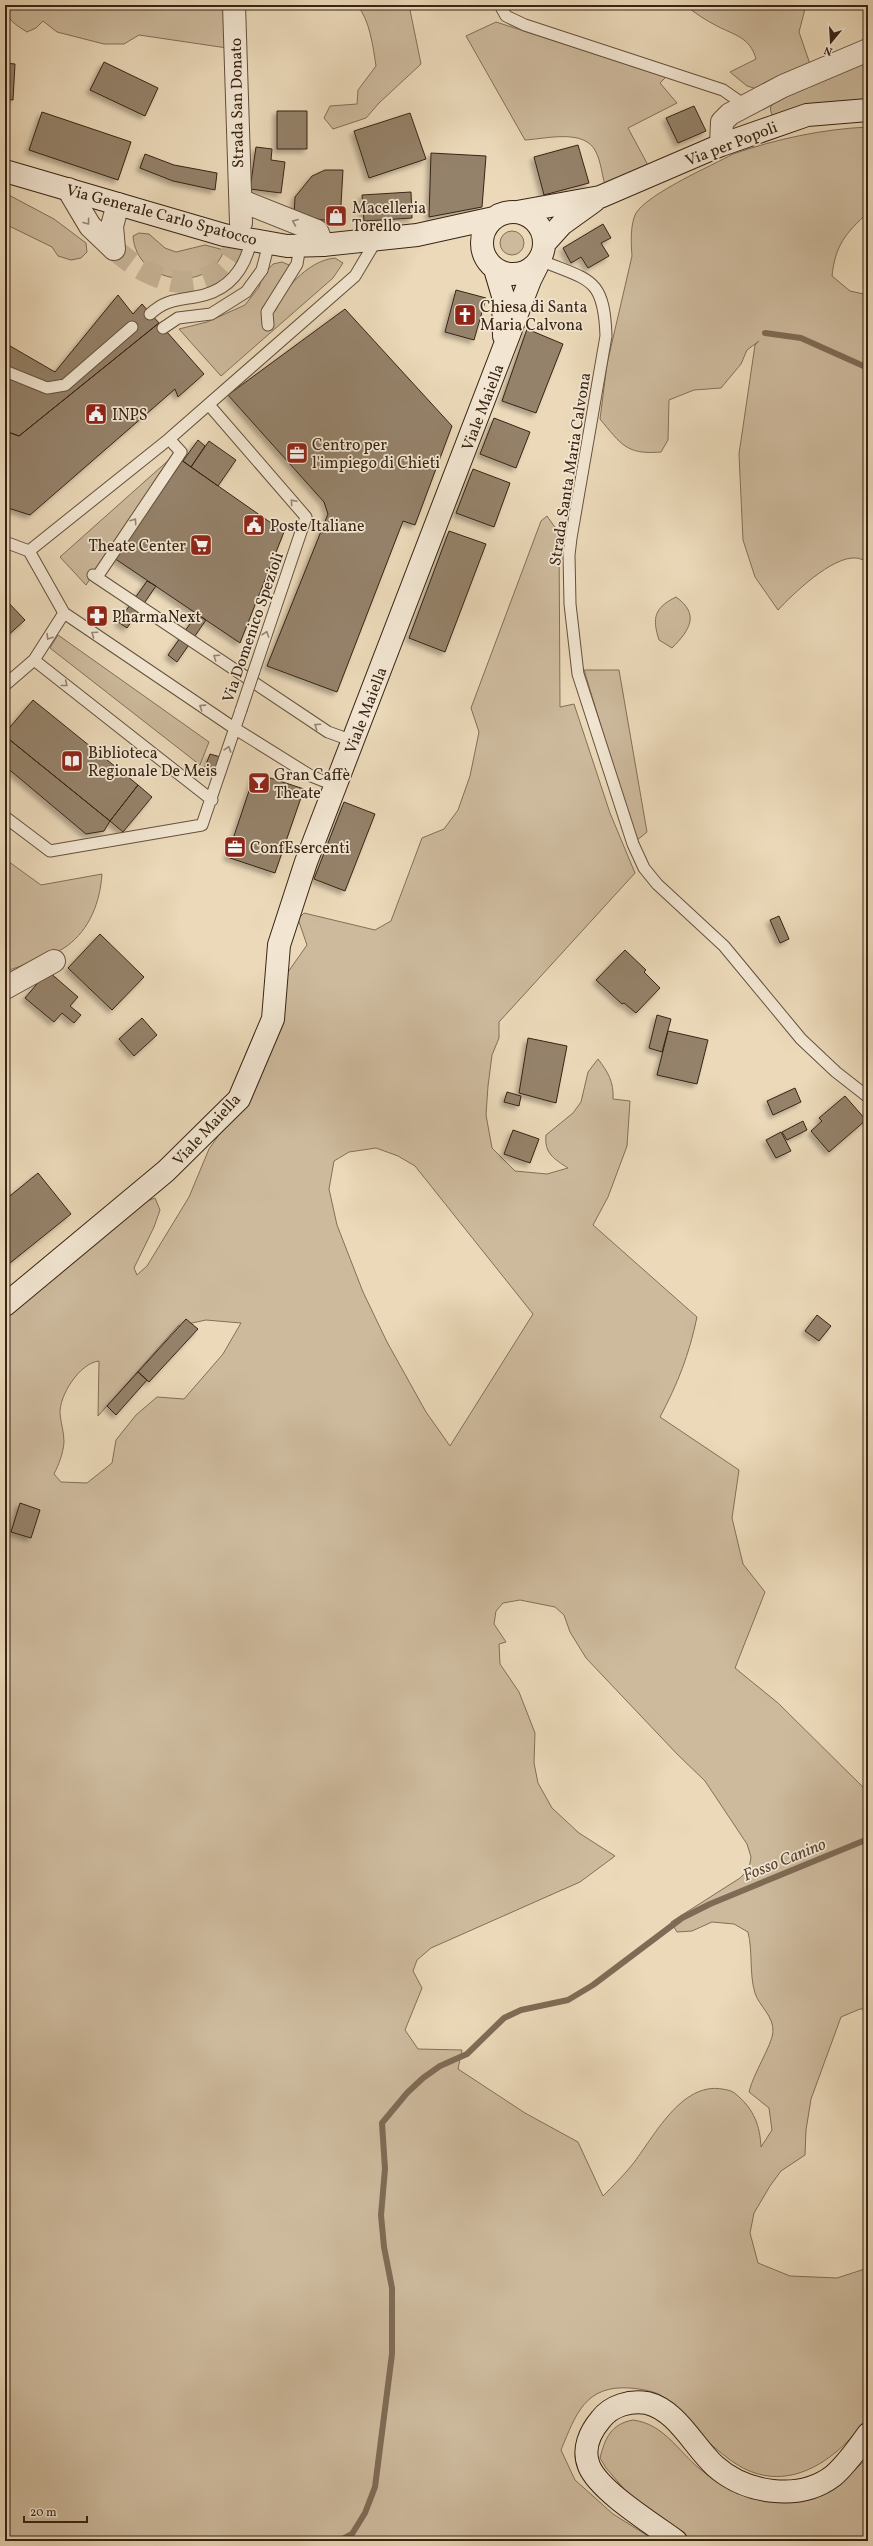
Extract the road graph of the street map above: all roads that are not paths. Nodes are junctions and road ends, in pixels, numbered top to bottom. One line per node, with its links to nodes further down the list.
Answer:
1 (234, 5): 10 (main road, Strada San Donato)
2 (500, 5): 4 (lane)
3 (868, 50): 4 (main road)
4 (746, 106): 6 (main road)
5 (868, 110): 6 (main road, Via per Popoli)
6 (721, 145): 9 (main road, Via per Popoli)
7 (5, 171): 8 (main road, Via Generale Carlo Spatocco)
8 (68, 188): 11 (main road, Via Generale Carlo Spatocco); 11 (main road, one-way to 11)
9 (600, 197): 12 (main road, Via per Popoli); 19 (main road, Via per Popoli)
10 (242, 201): 15 (main road, Strada San Donato); 17 (main road, one-way to 10)
11 (118, 204): 15 (main road, Via Generale Carlo Spatocco)
12 (517, 212): 13 (main road); 19 (main road)
13 (494, 218): 14 (main road, Via Generale Carlo Spatocco); 20 (main road)
14 (417, 235): 16 (main road, Via Generale Carlo Spatocco); 20 (main road, Via Generale Carlo Spatocco)
15 (254, 236): 18 (main road, Via Generale Carlo Spatocco); 21 (lane); 24 (lane)
16 (377, 239): 17 (main road, Via Generale Carlo Spatocco); 27 (lane)
17 (323, 245): 18 (main road, Via Generale Carlo Spatocco)
18 (300, 246): 22 (lane)
19 (542, 252): 20 (main road); 25 (main road, Viale Maiella); 41 (lane, Strada Santa Maria Calvona)
20 (489, 261): 25 (main road, Viale Maiella)
21 (150, 314)
22 (268, 326)
23 (132, 327): 26 (lane)
24 (163, 328)
25 (504, 347): 35 (main road, Viale Maiella)
26 (5, 371)
27 (208, 405): 28 (lane); 34 (lane, Via Domenico Spezioli, one-way to 27, bridge)
28 (169, 438): 30 (lane); 35 (lane, one-way to 28)
29 (5, 542): 30 (lane)
30 (29, 551): 31 (lane)
31 (64, 613): 32 (lane, one-way to 32); 34 (lane, one-way to 31)
32 (34, 660): 33 (lane); 37 (lane, one-way to 37)
33 (5, 685)
34 (234, 728): 36 (lane, Via Domenico Spezioli); 37 (lane, Via Domenico Spezioli, one-way to 34)
35 (353, 741): 36 (main road, Viale Maiella)
36 (336, 786): 42 (main road, Viale Maiella)
37 (212, 800): 38 (lane, Via Domenico Spezioli)
38 (5, 817)
39 (54, 961): 40 (main road)
40 (5, 988)
41 (868, 1097)
42 (5, 1305)
43 (868, 2434): 44 (main road)
44 (676, 2541)

